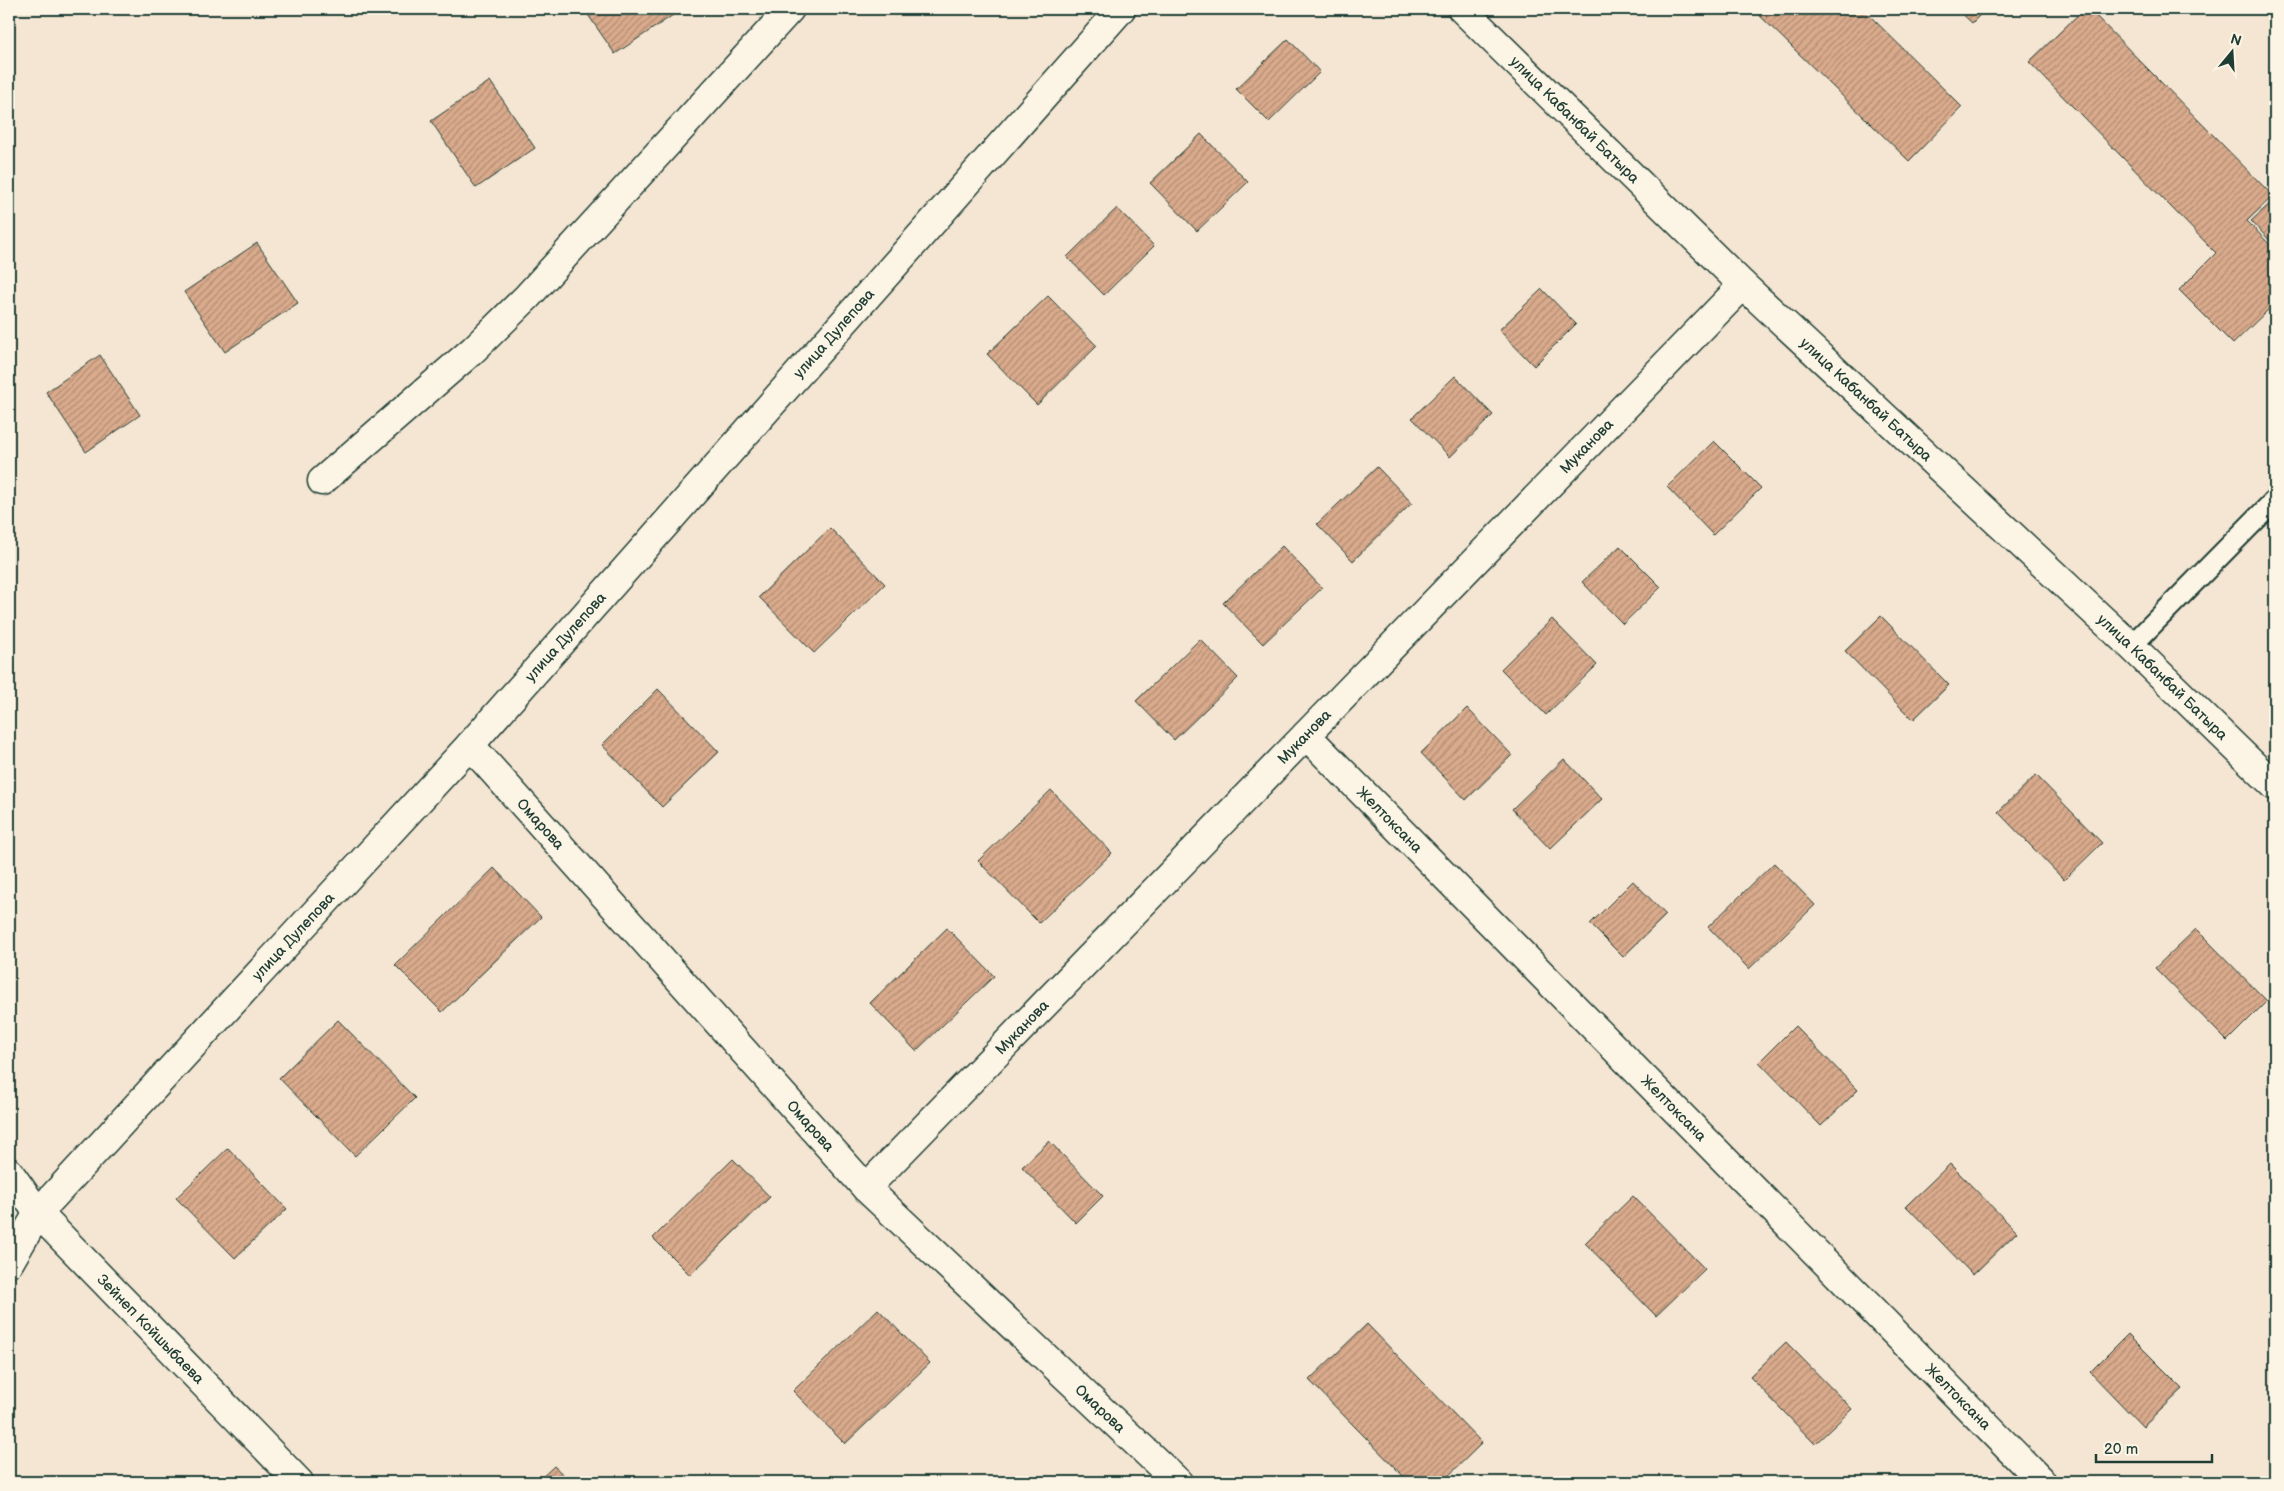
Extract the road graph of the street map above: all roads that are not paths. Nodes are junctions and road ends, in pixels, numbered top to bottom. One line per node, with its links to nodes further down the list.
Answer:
1 (790, 9): 5 (street)
2 (1121, 9): 9 (street, улица Дулепова)
3 (1462, 9): 4 (street, улица Кабанбай Батыра)
4 (1743, 286): 7 (street, улица Кабанбай Батыра); 8 (street, Муканова)
5 (322, 481)
6 (2275, 500): 7 (lane)
7 (2131, 646): 10 (street, улица Кабанбай Батыра)
8 (1306, 735): 12 (street, Муканова); 17 (street, Желтоксана)
9 (470, 744): 12 (street, Омарова); 13 (street, улица Дулепова)
10 (2275, 786)
11 (9, 1172): 13 (street, Зейнеп Койшыбаева)
12 (866, 1188): 16 (street, Омарова)
13 (38, 1213): 14 (street, улица Дулепова); 15 (street, Зейнеп Койшыбаева)
14 (9, 1263)
15 (299, 1482)
16 (1178, 1482)
17 (2042, 1482)

